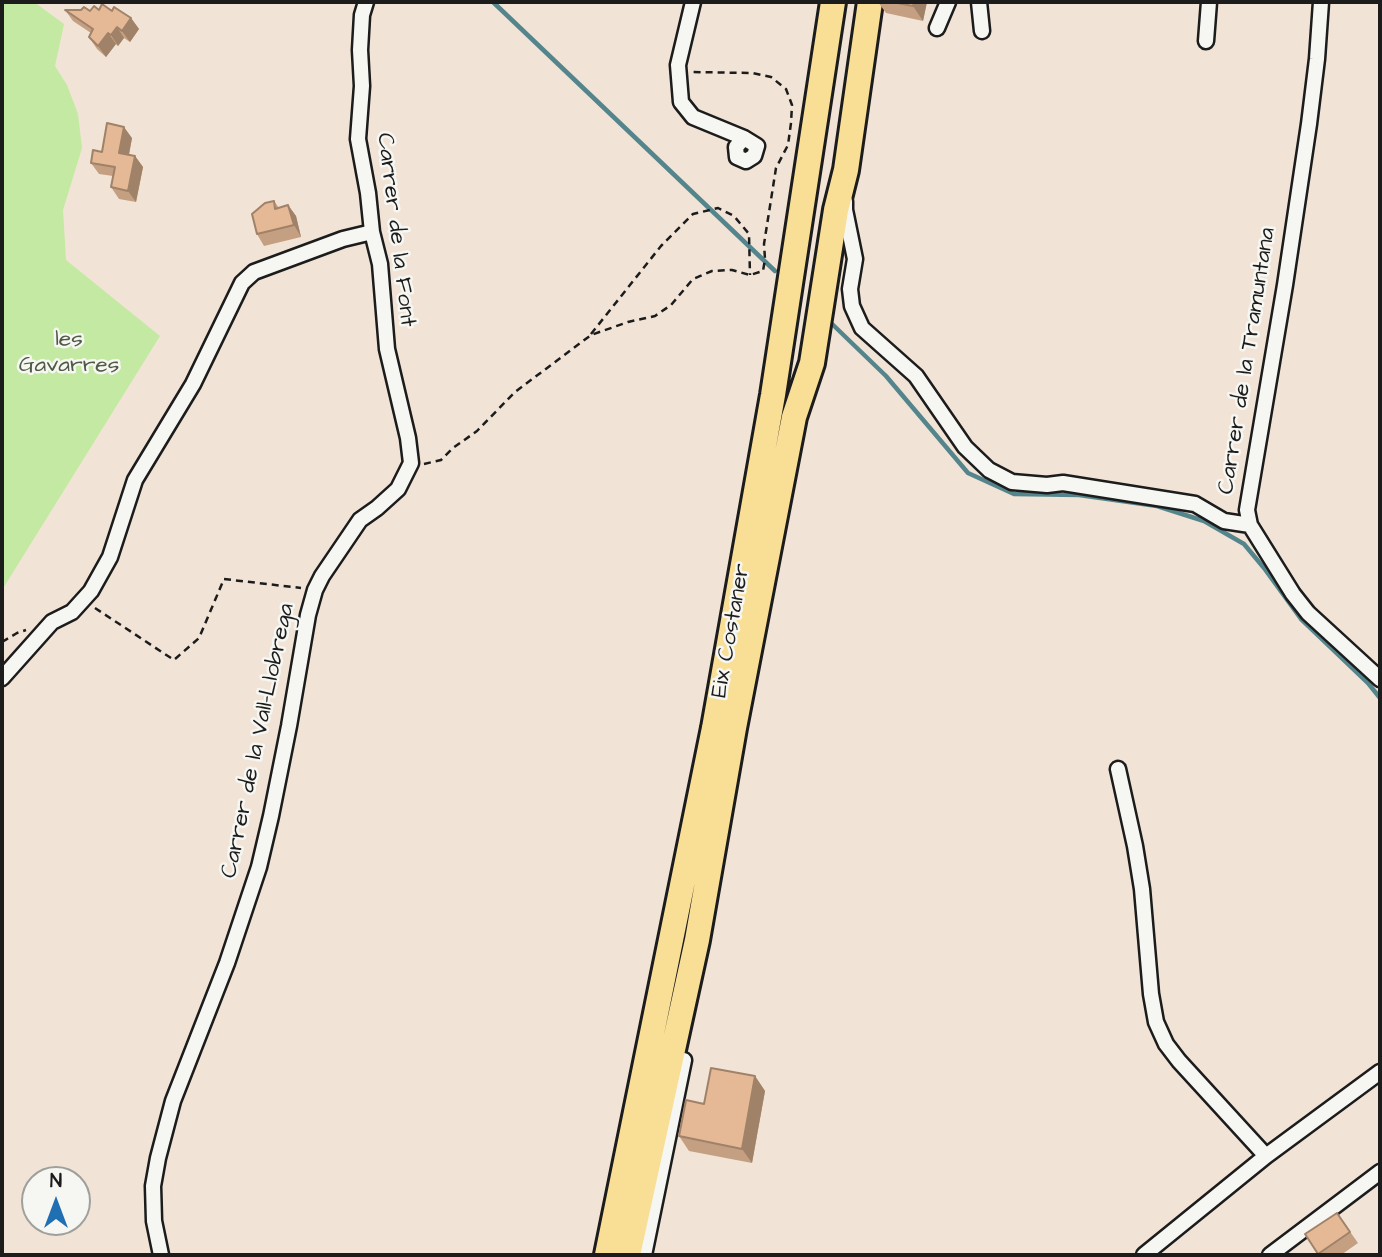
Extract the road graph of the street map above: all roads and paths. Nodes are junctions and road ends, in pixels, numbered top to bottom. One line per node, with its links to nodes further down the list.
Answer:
1 (366, 2): 17 (street, Carrer de la Font)
2 (693, 2): 14 (street)
3 (817, 2): 20 (highway)
4 (833, 2): 20 (highway, Eix Costaner)
5 (853, 2): 21 (highway)
6 (870, 2): 16 (highway)
7 (948, 2): 11 (street)
8 (979, 2): 12 (street)
9 (1209, 2): 13 (street)
10 (1321, 2): 23 (street, Carrer de la Tramuntana)
11 (937, 28)
12 (982, 31)
13 (1206, 41)
14 (678, 82): 15 (street); 18 (path)
15 (744, 138)
16 (846, 170): 21 (highway); 23 (street)
17 (372, 232): 22 (street, Carrer de la Font); 25 (street)
18 (750, 275): 19 (path); 19 (path)
19 (591, 335): 22 (path)
20 (774, 395): 29 (highway, Eix Costaner)
21 (794, 417): 30 (highway)
22 (411, 463): 24 (street, Carrer de la Vall-Llobrega)
23 (1250, 525): 27 (street, Carrer de la Tramuntana)
24 (315, 590): 25 (path); 35 (street, Carrer de la Vall-Llobrega)
25 (83, 600): 26 (street)
26 (2, 678)
27 (1380, 680)
28 (1118, 769): 33 (street)
29 (700, 799): 36 (highway); 37 (highway, Eix Costaner)
30 (697, 940): 31 (highway); 38 (highway)
31 (684, 1060): 39 (street)
32 (1380, 1073): 33 (street)
33 (1266, 1156): 40 (street)
34 (1380, 1172): 41 (street)
35 (162, 1255)
36 (597, 1255)
37 (607, 1255)
38 (628, 1255)
39 (643, 1255)
40 (1144, 1255)
41 (1270, 1255)

